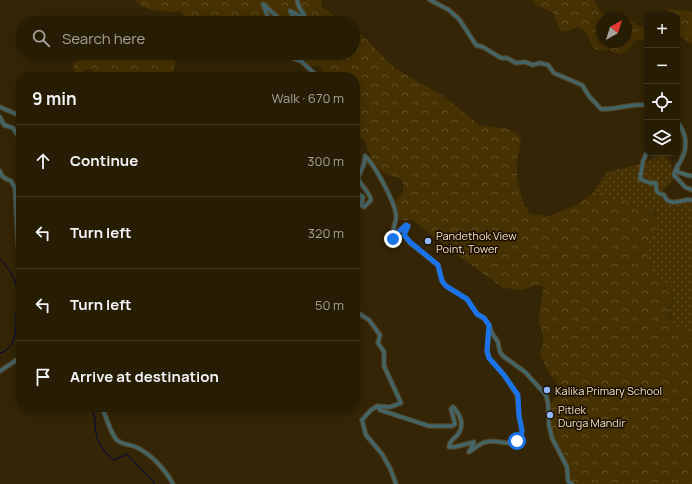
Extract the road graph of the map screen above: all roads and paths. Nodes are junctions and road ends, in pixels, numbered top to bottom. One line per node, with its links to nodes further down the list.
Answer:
1 (297, 0): 7 (street)
2 (430, 0): 10 (street)
3 (267, 16): 4 (street)
4 (276, 16)
5 (292, 16): 6 (street)
6 (301, 16)
7 (305, 16)
8 (297, 60): 9 (street)
9 (313, 72)
10 (644, 105)
11 (0, 107): 12 (street)
12 (16, 114)
13 (0, 117): 15 (street)
14 (0, 121): 15 (street)
15 (4, 125): 17 (street)
16 (680, 127): 19 (street)
17 (16, 132)
18 (645, 156): 26 (street)
19 (678, 166): 22 (street); 24 (street)
20 (0, 171): 27 (street)
21 (360, 173): 29 (street)
22 (692, 176)
23 (360, 183): 25 (street)
24 (692, 190)
25 (360, 195)
26 (692, 200)
27 (16, 208)
28 (360, 314): 32 (street)
29 (489, 325): 32 (street); 36 (street)
30 (16, 360): 31 (street)
31 (0, 370)
32 (377, 406): 35 (street)
33 (104, 412): 34 (street)
34 (173, 484)
35 (396, 484)
36 (572, 484)

